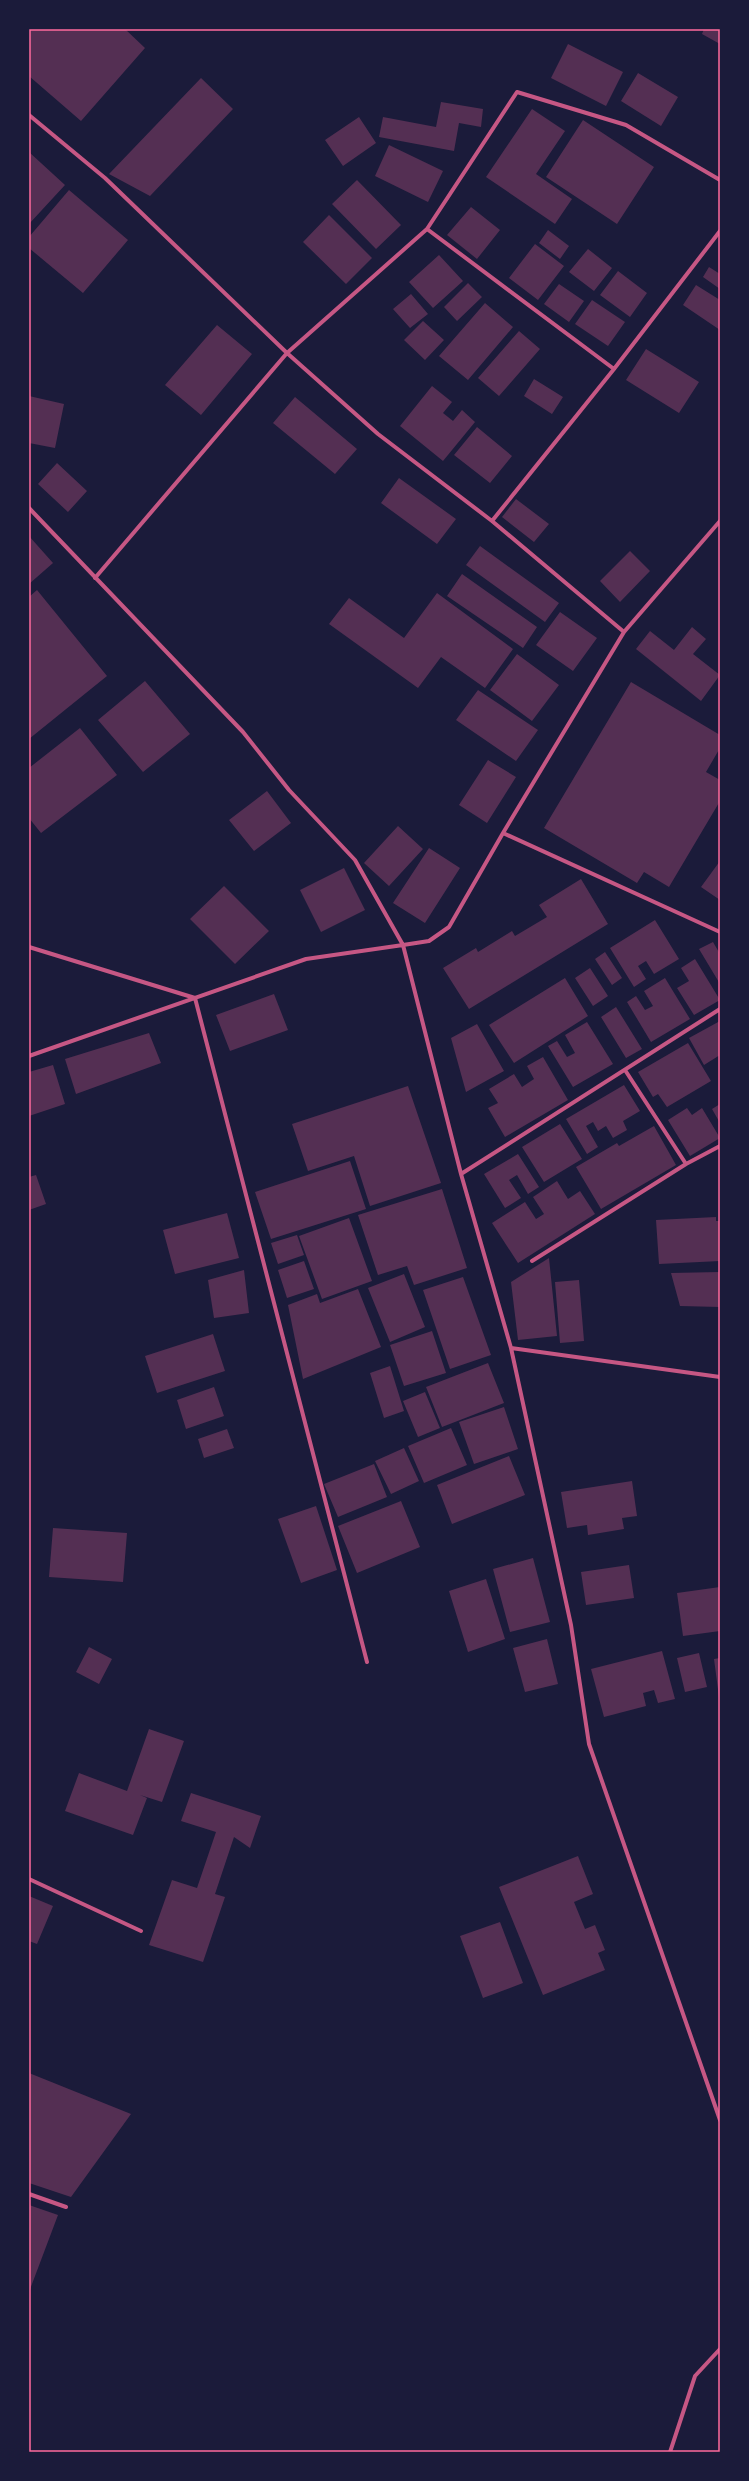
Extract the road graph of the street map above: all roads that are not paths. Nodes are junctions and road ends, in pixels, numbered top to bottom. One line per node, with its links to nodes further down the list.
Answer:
1 (29, 115): 5 (street)
2 (720, 180): 3 (street)
3 (427, 229): 5 (street); 6 (street)
4 (720, 230): 6 (street)
5 (287, 353): 8 (street); 10 (street)
6 (614, 369): 8 (street)
7 (29, 508): 10 (street)
8 (492, 521): 11 (street)
9 (720, 522): 11 (street)
10 (95, 578): 14 (street)
11 (624, 632): 12 (street)
12 (503, 833): 13 (street); 14 (street)
13 (720, 932)
14 (404, 945): 16 (street); 22 (street)
15 (29, 947): 16 (street)
16 (195, 998): 18 (street); 26 (street)
17 (720, 1009): 19 (street)
18 (29, 1056)
19 (625, 1070): 21 (street); 22 (street)
20 (720, 1146): 21 (street)
21 (686, 1164): 23 (street)
22 (461, 1174): 24 (street)
23 (532, 1261)
24 (511, 1348): 25 (street); 29 (street)
25 (720, 1376)
26 (367, 1662)
27 (29, 1879): 28 (street)
28 (141, 1931)
29 (720, 2120)
30 (29, 2194): 31 (street)
31 (66, 2207)
32 (720, 2349): 33 (street)
33 (670, 2452)

